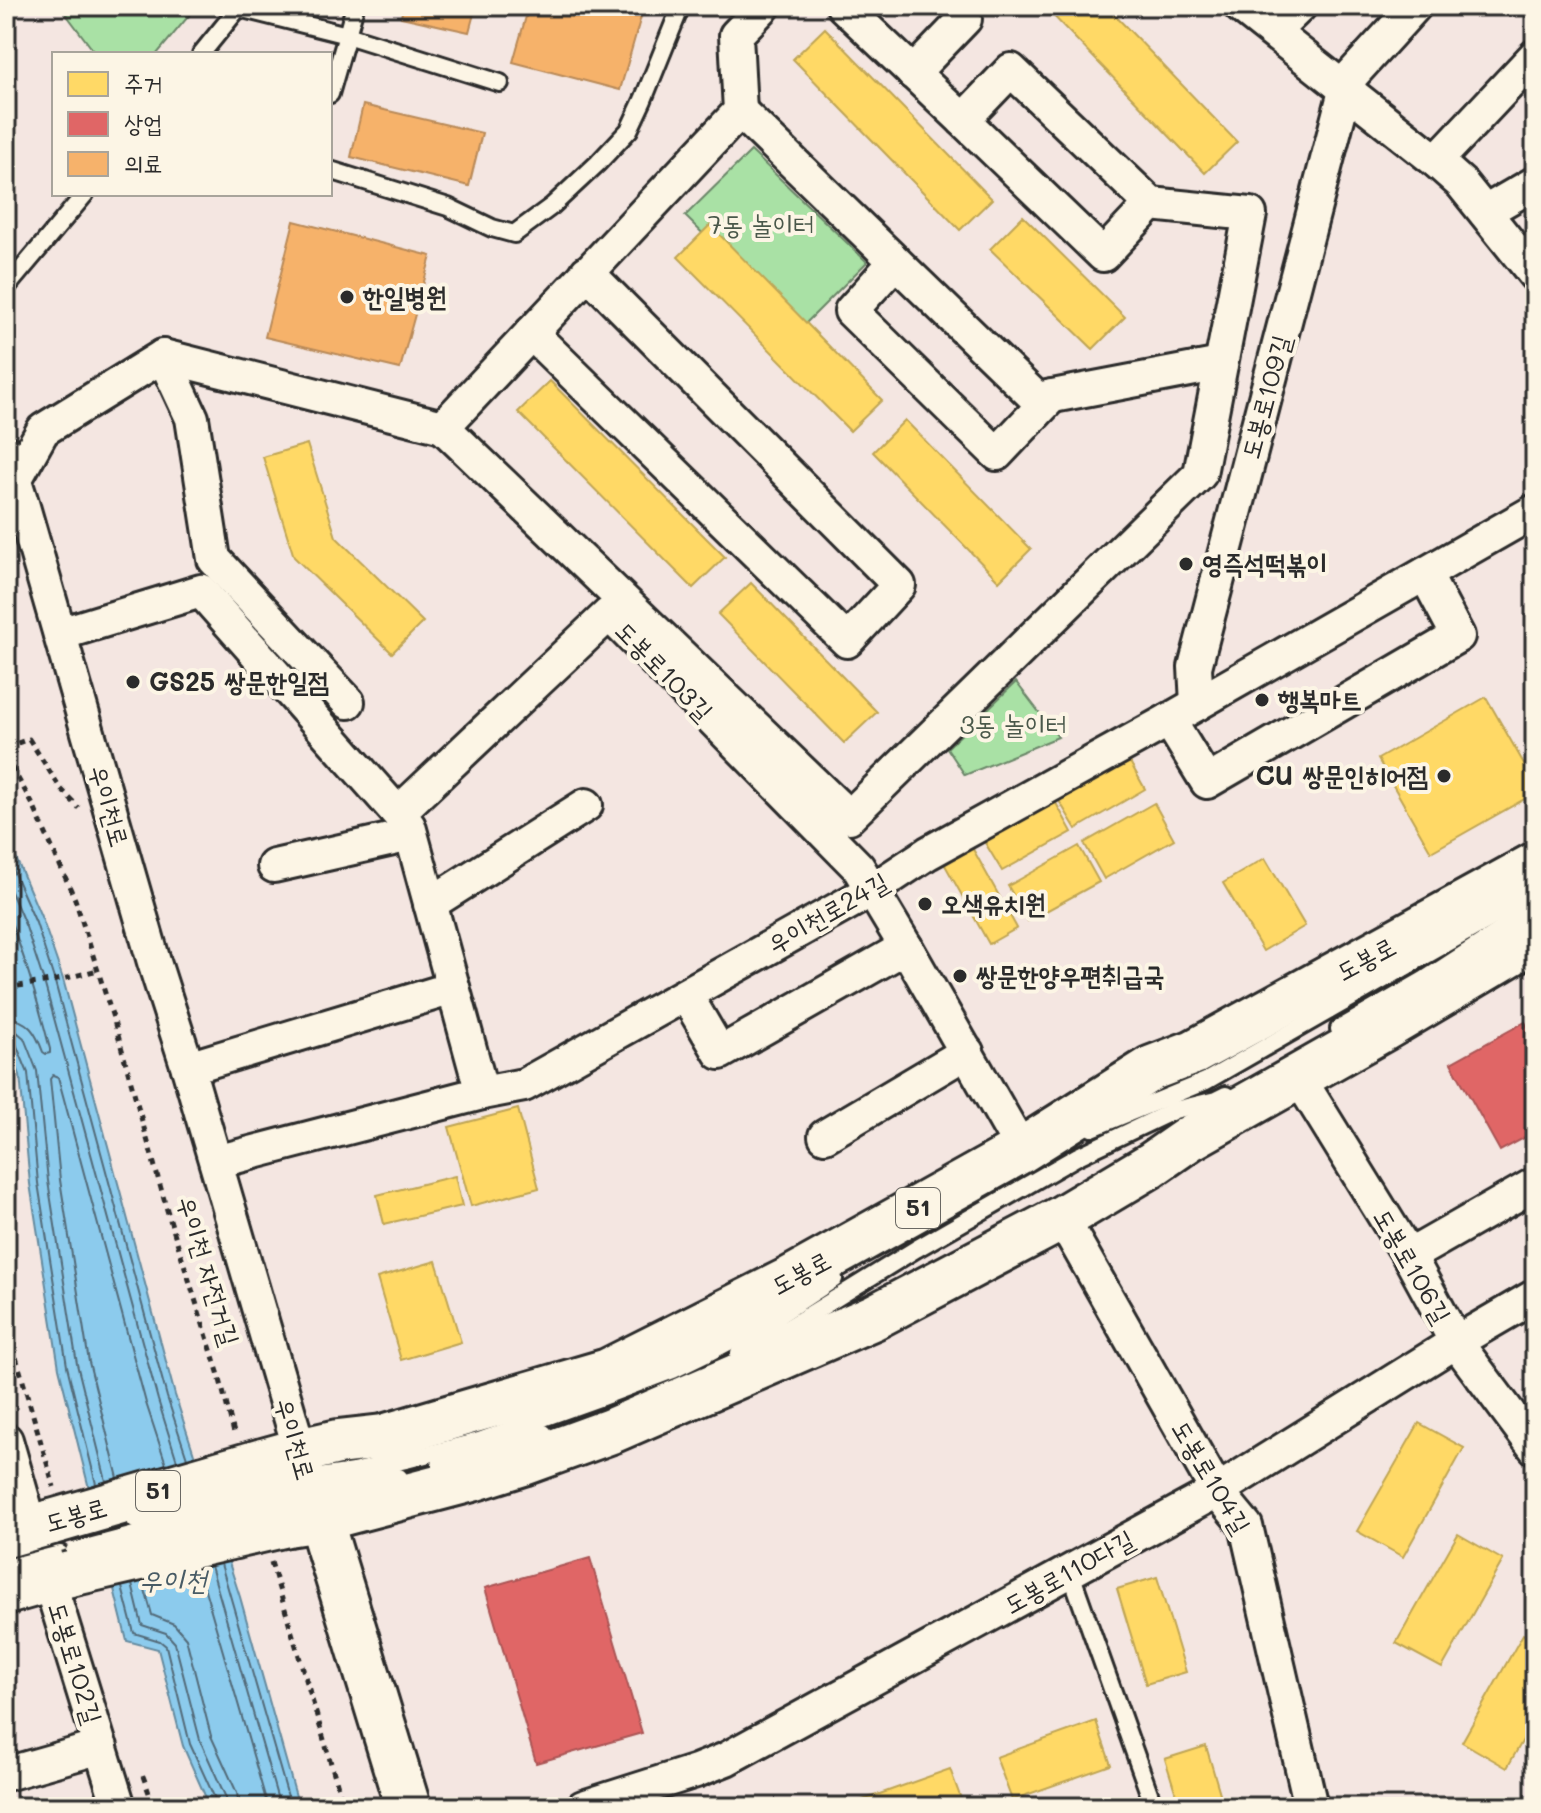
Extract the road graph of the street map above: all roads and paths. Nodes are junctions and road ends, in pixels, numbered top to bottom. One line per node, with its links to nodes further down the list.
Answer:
1 (355, 6): 11 (lane)
2 (681, 6): 21 (lane)
3 (764, 6): 18 (street)
4 (843, 6): 14 (street)
5 (1240, 6): 10 (street)
6 (1300, 6): 10 (street)
7 (1415, 6): 17 (street, 도봉로109길)
8 (240, 7): 11 (lane); 12 (lane)
9 (965, 19): 14 (street)
10 (1274, 31): 17 (street)
11 (347, 35): 15 (lane); 16 (lane)
12 (203, 52)
13 (1535, 56): 20 (street)
14 (913, 73): 19 (street)
15 (500, 83)
16 (332, 87)
17 (1345, 91): 20 (street); 40 (street, 도봉로109길)
18 (740, 111): 26 (street); 27 (street)
19 (963, 120): 24 (street); 24 (street)
20 (1436, 161): 25 (street)
21 (332, 171)
22 (1535, 183): 25 (street)
23 (83, 196): 29 (lane)
24 (1151, 204): 32 (street)
25 (1485, 212): 28 (street)
26 (895, 262): 33 (street); 33 (street)
27 (587, 272): 30 (street); 30 (street)
28 (1535, 275)
29 (6, 288)
30 (531, 333): 34 (street)
31 (163, 356): 34 (street); 35 (street); 39 (street)
32 (1221, 364): 33 (street); 34 (street)
33 (1052, 396)
34 (443, 427)
35 (9, 472): 38 (street, 우이천로)
36 (1535, 511): 37 (street, 우이천로24길)
37 (1425, 574): 40 (street, 우이천로24길); 41 (street)
38 (60, 634): 45 (street, 우이천로); 46 (street)
39 (348, 702)
40 (1197, 704): 41 (street, 우이천로24길)
41 (1169, 720): 49 (street, 우이천로24길)
42 (6, 747): 45 (path)
43 (6, 757): 55 (path, 우이천 자전거길)
44 (586, 805): 51 (street)
45 (111, 814): 61 (street, 우이천로)
46 (405, 824): 48 (street); 49 (street, 도봉로103길); 51 (street)
47 (1535, 865): 66 (main road, 도봉로 / 51)
48 (274, 866)
49 (872, 890): 54 (street, 도봉로103길); 58 (street, 우이천로24길)
50 (1535, 893): 69 (lane)
51 (430, 904): 57 (street)
52 (1535, 908): 59 (lane)
53 (1535, 939): 62 (main road, 도봉로 / 51)
54 (906, 947): 58 (street); 60 (street, 도봉로103길)
55 (98, 970): 56 (path); 77 (path, 우이천 자전거길)
56 (6, 988)
57 (453, 988): 61 (street); 64 (street)
58 (686, 995): 64 (street, 우이천로24길)
59 (1320, 1040)
60 (967, 1052): 65 (street); 66 (street, 도봉로103길)
61 (188, 1068): 67 (street, 우이천로)
62 (1299, 1078): 70 (main road, 도봉로 / 51); 71 (street, 도봉로106길)
63 (1242, 1085): 77 (lane)
64 (482, 1093): 67 (street, 우이천로24길)
65 (825, 1136)
66 (1022, 1150): 77 (main road, 도봉로 / 51)
67 (216, 1162): 77 (street, 우이천로)
68 (1535, 1184): 71 (street)
69 (955, 1206)
70 (1062, 1218): 77 (main road, 도봉로 / 51); 78 (street, 도봉로104길)
71 (1409, 1256): 74 (street, 도봉로106길)
72 (845, 1272): 77 (lane)
73 (1535, 1296): 74 (street, 도봉로110다길)
74 (1456, 1342): 76 (street, 도봉로106길); 78 (street, 도봉로110다길)
75 (6, 1440): 79 (street, 도봉로102길)
76 (1535, 1448)
77 (284, 1489): 79 (main road, 51, bridge); 79 (main road, 도봉로 / 51, bridge); 86 (path, 우이천 자전거길); 87 (main road, 우이천로)
78 (1217, 1491): 81 (street, 도봉로110다길); 90 (street, 도봉로104길)
79 (41, 1548): 80 (lane); 82 (main road, 도봉로 / 51); 83 (street, 도봉로102길)
80 (6, 1568)
81 (1070, 1571): 88 (street, 도봉로110다길); 89 (lane)
82 (6, 1592)
83 (101, 1747): 84 (street, 도봉로102길); 85 (street, 도봉로102길)
84 (6, 1774)
85 (119, 1807)
86 (344, 1807)
87 (408, 1807)
88 (583, 1807)
89 (1154, 1807)
90 (1311, 1807)

